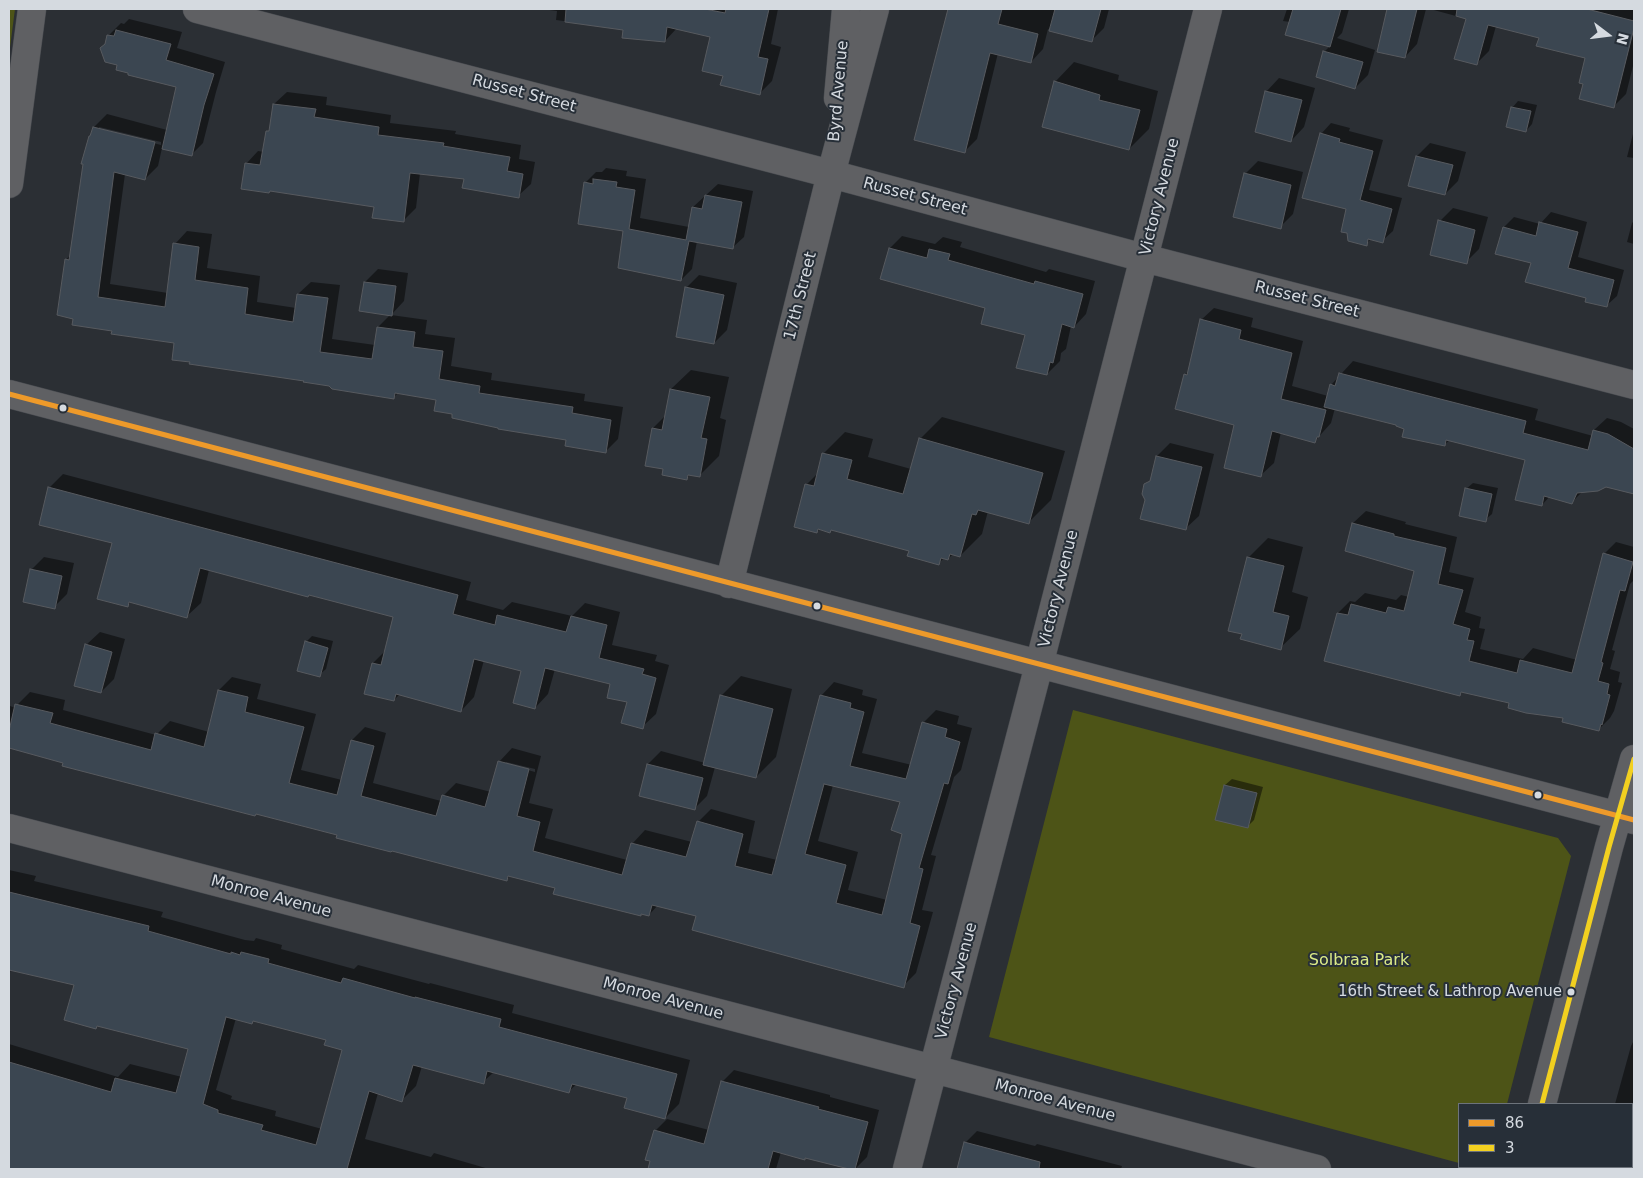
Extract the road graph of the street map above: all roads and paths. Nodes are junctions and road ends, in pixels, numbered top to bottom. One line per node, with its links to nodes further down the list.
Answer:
1 (32, 9): 7 (street)
2 (196, 9): 6 (street, Russet Street)
3 (846, 9): 6 (street, Byrd Avenue)
4 (875, 9): 6 (street, 17th Street)
5 (1208, 9): 8 (street, Victory Avenue)
6 (831, 174): 8 (street, Russet Street); 11 (street, 17th Street)
7 (9, 184)
8 (1144, 258): 9 (street, Russet Street); 12 (street, Victory Avenue)
9 (1634, 385)
10 (9, 394): 11 (street)
11 (730, 584): 12 (street)
12 (1039, 665): 14 (street); 16 (street, Victory Avenue)
13 (1634, 759): 14 (street)
14 (1626, 818): 17 (street)
15 (9, 828): 16 (street, Monroe Avenue)
16 (933, 1069): 18 (street, Victory Avenue); 19 (street, Monroe Avenue)
17 (1542, 1103)
18 (907, 1169)
19 (1317, 1169)

